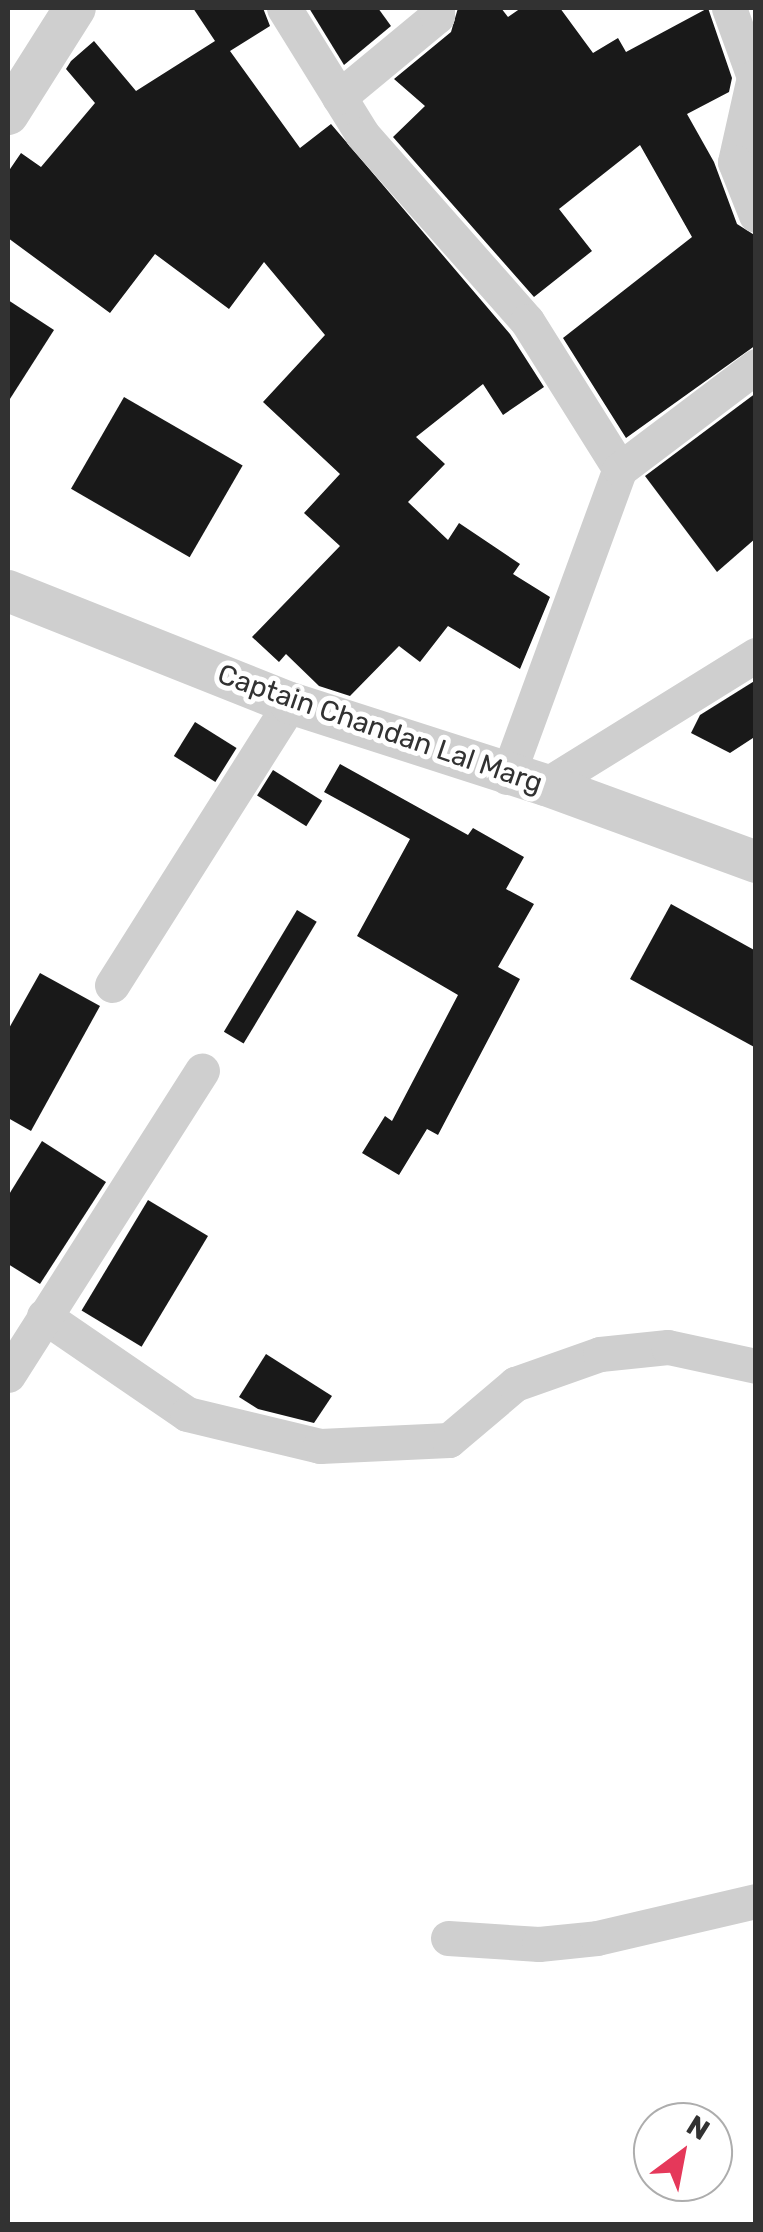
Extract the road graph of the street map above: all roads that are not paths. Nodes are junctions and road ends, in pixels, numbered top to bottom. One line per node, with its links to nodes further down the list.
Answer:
1 (75, 8): 6 (street)
2 (284, 8): 5 (street)
3 (437, 8): 5 (street)
4 (729, 8): 7 (street)
5 (339, 97): 9 (street)
6 (8, 114)
7 (756, 216)
8 (756, 366): 9 (street)
9 (620, 469): 13 (street)
10 (8, 591): 12 (street, Captain Chandan Lal Marg)
11 (756, 655): 13 (street)
12 (290, 703): 13 (street, Captain Chandan Lal Marg); 15 (street)
13 (526, 781): 14 (street, Captain Chandan Lal Marg)
14 (756, 862)
15 (112, 986)
16 (202, 1070): 17 (street)
17 (44, 1316): 18 (street); 19 (street)
18 (756, 1366)
19 (8, 1375)
20 (756, 1901): 21 (street)
21 (448, 1938)

